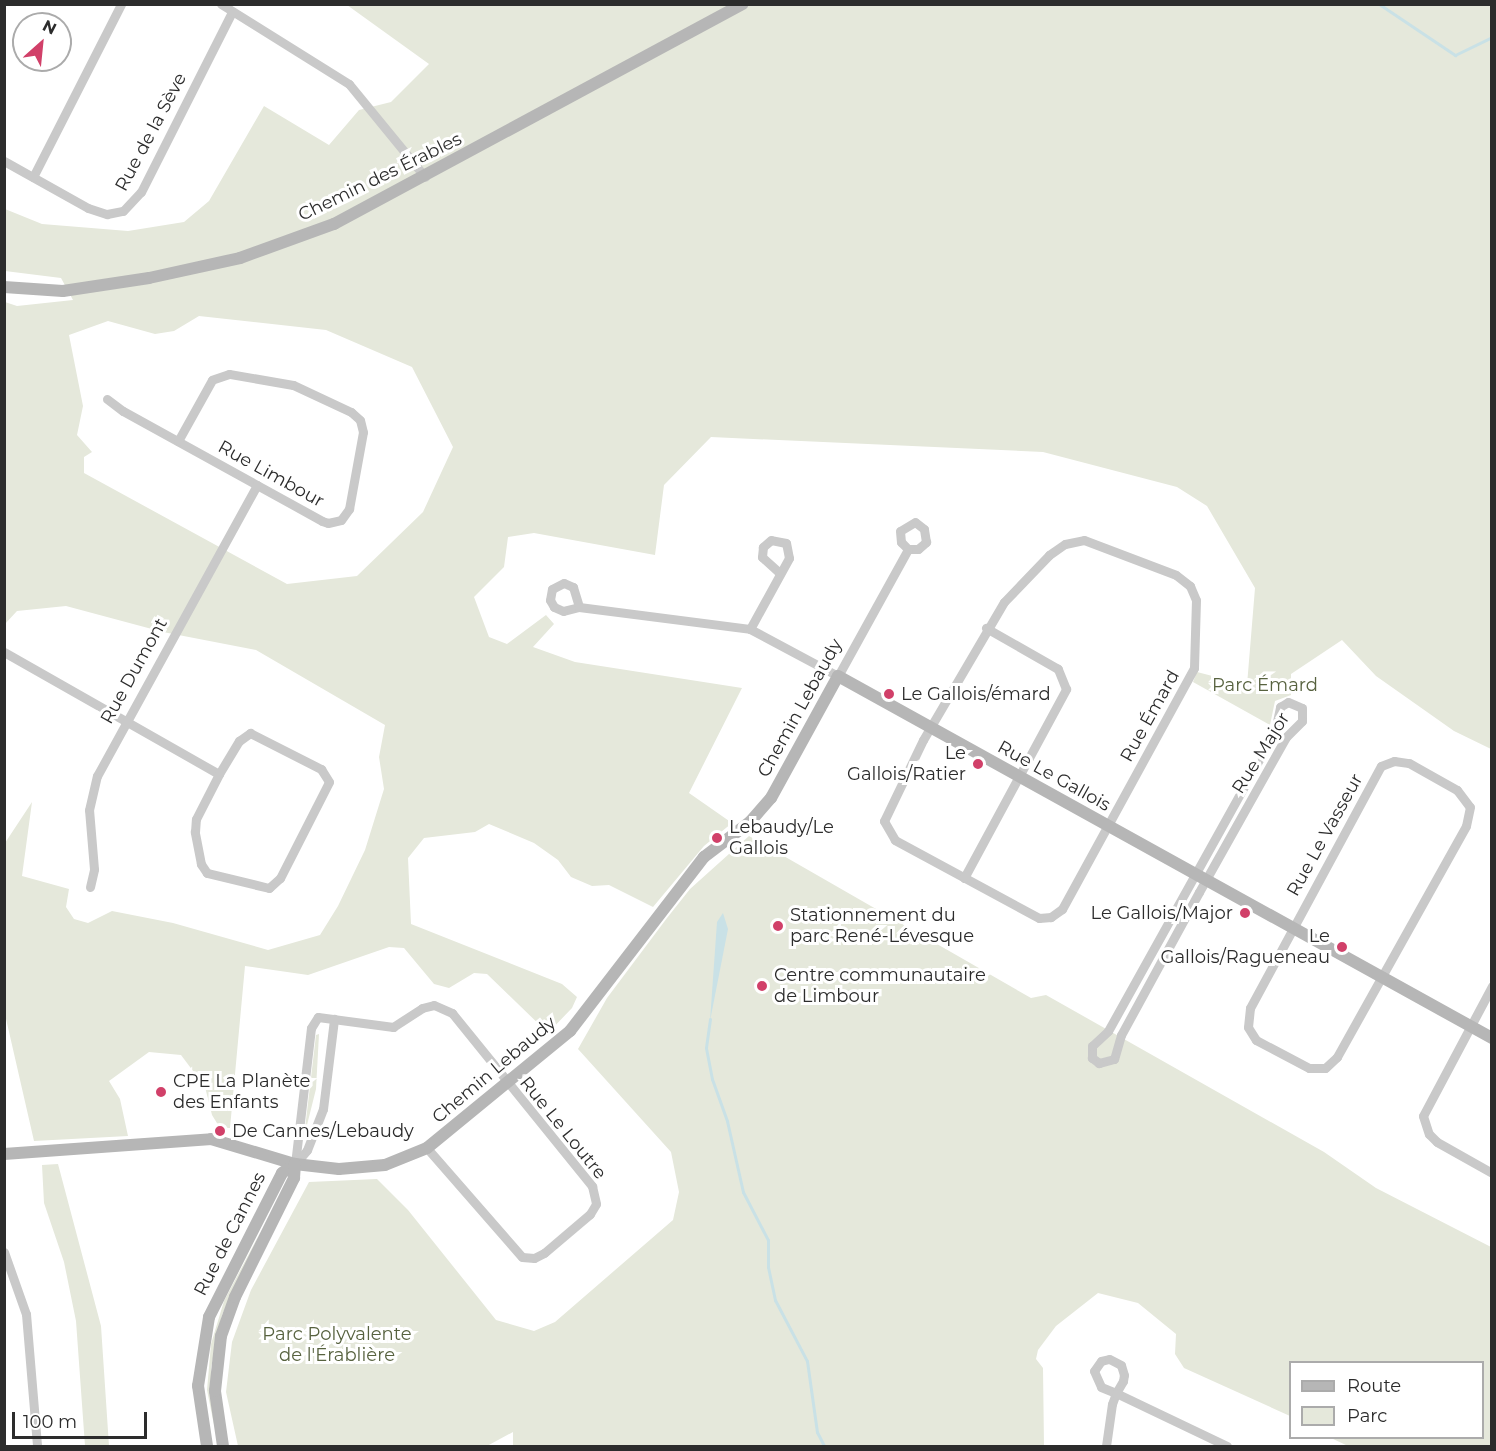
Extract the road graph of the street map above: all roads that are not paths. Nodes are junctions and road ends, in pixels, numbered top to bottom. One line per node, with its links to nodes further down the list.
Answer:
1 (121, 4): 6 (street)
2 (221, 4): 4 (street)
3 (742, 4): 7 (street, Chemin des Érables)
4 (232, 12): 6 (street, Rue de la Sève); 7 (street)
5 (4, 161): 6 (street, Rue de la Sève)
6 (33, 177)
7 (424, 177): 8 (street, Chemin des Érables)
8 (4, 286)
9 (107, 399): 10 (street, Rue Limbour)
10 (178, 441): 11 (street, Rue Limbour); 11 (street, Rue Limbour)
11 (257, 485): 19 (street, Rue Dumont)
12 (908, 549): 18 (street, Chemin Lebaudy)
13 (780, 573): 16 (street)
14 (579, 607): 16 (street, Rue Le Gallois)
15 (986, 628): 20 (street, Rue Émard); 22 (street); 23 (street, Rue Émard)
16 (750, 629): 18 (street, Rue Le Gallois)
17 (4, 652): 19 (street)
18 (838, 676): 20 (street, Rue Le Gallois); 33 (street, Chemin Lebaudy)
19 (125, 722): 21 (street); 26 (street, Rue Dumont)
20 (930, 728): 22 (street, Rue Le Gallois); 24 (street, Rue Émard)
21 (219, 774): 21 (street)
22 (1018, 777): 23 (street, Rue Le Gallois); 24 (street)
23 (1108, 826): 24 (street, Rue Émard); 25 (street, Rue Le Gallois)
24 (964, 878)
25 (1200, 878): 25 (street, Rue Major); 25 (street, Rue Major); 27 (street, Rue Le Gallois)
26 (90, 887)
27 (1292, 928): 28 (street, Rue Le Gallois); 28 (street); 28 (street, Rue Le Vasseur)
28 (1381, 978): 31 (street, Rue Le Gallois)
29 (1491, 986): 31 (street)
30 (333, 1019): 33 (street, Rue Le Loutre); 36 (street); 36 (street, Rue Le Loutre)
31 (1470, 1026): 32 (street, Rue Le Gallois); 37 (street)
32 (1491, 1038)
33 (507, 1084): 34 (street, Chemin Lebaudy); 34 (street, Rue Le Loutre)
34 (428, 1148): 36 (street, Chemin Lebaudy)
35 (4, 1154): 36 (street, Chemin Lebaudy)
36 (295, 1164): 40 (street, Rue de Cannes); 41 (street, Rue de Cannes)
37 (1491, 1173)
38 (4, 1252): 39 (street)
39 (37, 1446)
40 (207, 1446)
41 (221, 1446)
42 (1106, 1446): 43 (street)
43 (1227, 1446)

